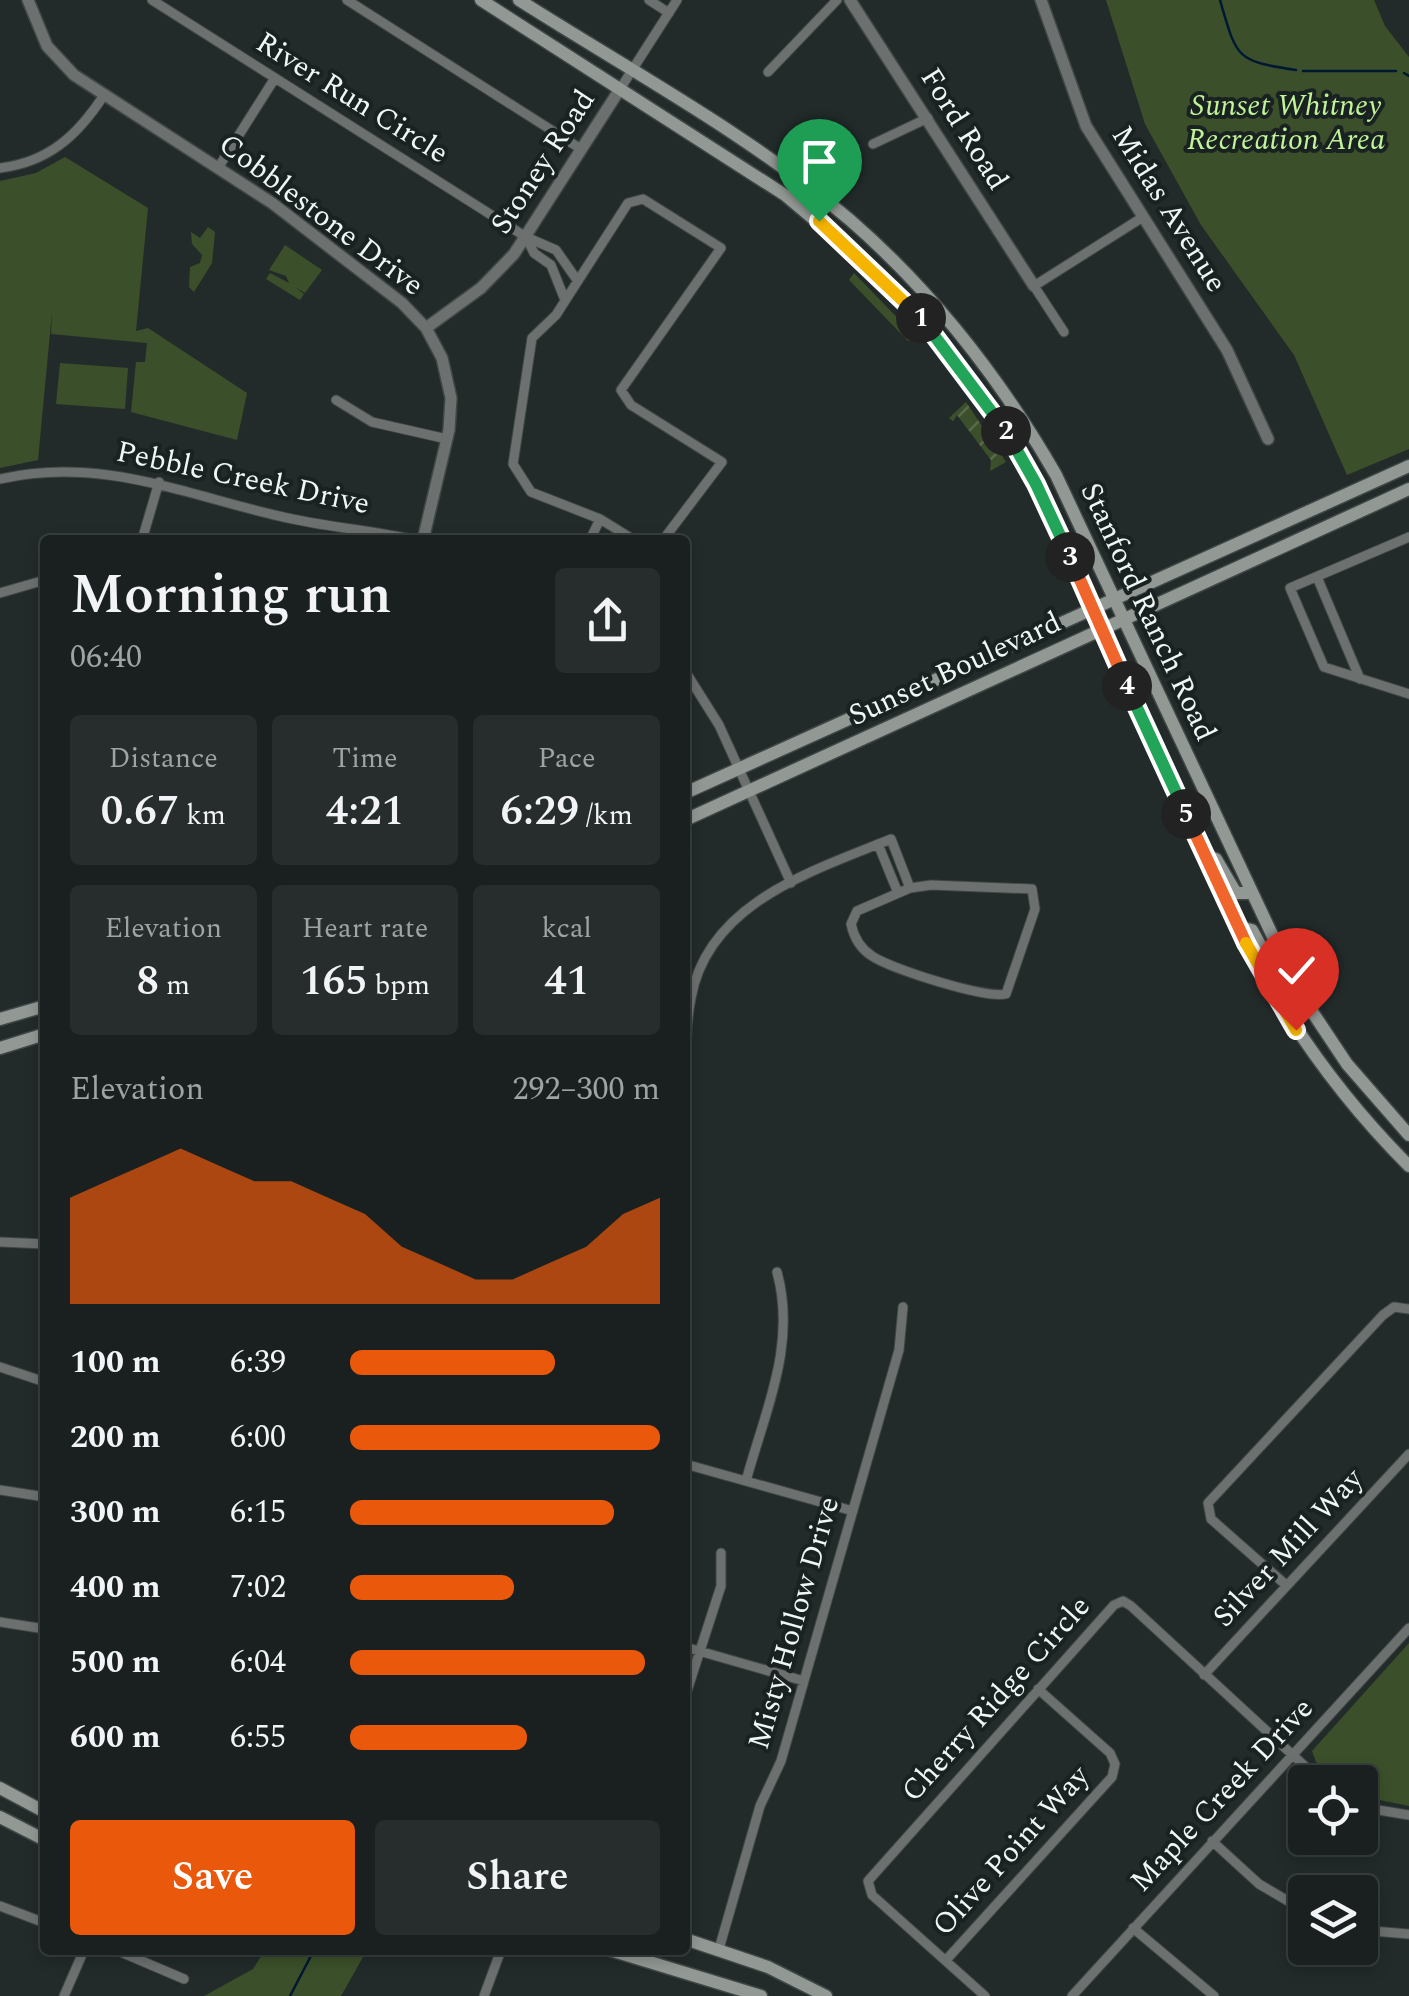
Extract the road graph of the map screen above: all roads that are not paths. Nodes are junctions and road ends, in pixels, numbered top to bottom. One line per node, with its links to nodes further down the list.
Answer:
1 (28, 0): 16 (street, Cobblestone Drive)
2 (152, 0): 14 (street, River Run Circle)
3 (347, 0): 19 (street)
4 (481, 0): 15 (main road, Stanford Ranch Road)
5 (519, 0): 12 (main road, Stanford Ranch Road)
6 (649, 0): 11 (street)
7 (677, 0): 11 (street, Stoney Road)
8 (837, 0): 13 (street)
9 (850, 0): 17 (street, Ford Road)
10 (1041, 0): 22 (street, Midas Avenue)
11 (669, 13): 12 (street, Stoney Road)
12 (631, 72): 15 (street, Stoney Road); 29 (main road, Stanford Ranch Road)
13 (768, 72)
14 (275, 78): 21 (street); 23 (street, River Run Circle)
15 (620, 89): 19 (street, Stoney Road); 30 (main road, Stanford Ranch Road)
16 (104, 94): 20 (street); 21 (street, Cobblestone Drive)
17 (928, 118): 18 (street); 25 (street, Ford Road)
18 (873, 144)
19 (582, 149): 23 (street, Stoney Road)
20 (0, 168)
21 (218, 168): 27 (street, Cobblestone Drive)
22 (1143, 217): 25 (street); 34 (street, Midas Avenue)
23 (526, 238): 24 (street, River Run Circle); 26 (street); 27 (street, Stoney Road)
24 (578, 280): 26 (street); 45 (street)
25 (1034, 286): 28 (street)
26 (565, 300): 39 (street)
27 (426, 328): 33 (street, Cobblestone Drive)
28 (1064, 332)
29 (966, 340): 30 (main road); 32 (main road, Stanford Ranch Road)
30 (973, 383): 32 (main road); 51 (main road, Stanford Ranch Road)
31 (336, 400): 33 (street)
32 (1012, 402): 50 (main road, Stanford Ranch Road)
33 (447, 438): 42 (street, Cobblestone Drive)
34 (1268, 439)
35 (1409, 466): 50 (main road, Sunset Boulevard)
36 (0, 480): 37 (street, Pebble Creek Drive)
37 (159, 482): 40 (street); 41 (street, Pebble Creek Drive)
38 (1409, 489): 52 (main road, Sunset Boulevard)
39 (600, 520): 43 (street); 44 (street)
40 (143, 535)
41 (386, 535)
42 (424, 535)
43 (592, 535)
44 (626, 535)
45 (667, 535)
46 (1409, 538): 47 (street)
47 (1317, 577): 55 (street); 55 (street)
48 (40, 581): 49 (street)
49 (0, 593)
50 (1112, 601): 51 (main road, Sunset Boulevard); 52 (main road, Stanford Ranch Road)
51 (1092, 610): 53 (main road, Stanford Ranch Road); 57 (main road, Sunset Boulevard)
52 (1122, 620): 53 (main road, Sunset Boulevard); 68 (main road, Stanford Ranch Road)
53 (1100, 630): 59 (main road, Sunset Boulevard); 62 (main road, Stanford Ranch Road)
54 (690, 677): 57 (street)
55 (1360, 679): 56 (street)
56 (1409, 694)
57 (738, 768): 58 (main road, Sunset Boulevard); 59 (street)
58 (690, 791)
59 (749, 791): 60 (main road, Sunset Boulevard); 65 (street)
60 (690, 818)
61 (878, 844): 63 (street); 64 (street); 65 (street)
62 (1205, 856): 68 (main road); 69 (main road, Stanford Ranch Road)
63 (899, 861): 64 (street); 66 (street)
64 (887, 866): 67 (street)
65 (791, 883): 72 (street)
66 (910, 888): 67 (street); 67 (street)
67 (898, 893)
68 (1250, 893): 70 (main road, Stanford Ranch Road)
69 (1238, 927): 70 (main road); 77 (main road, Stanford Ranch Road)
70 (1298, 992): 76 (main road, Stanford Ranch Road)
71 (40, 1007): 73 (main road)
72 (690, 1010)
73 (0, 1019)
74 (40, 1036): 75 (main road)
75 (0, 1048)
76 (1409, 1135)
77 (1409, 1166)
78 (0, 1242): 79 (street)
79 (40, 1244)
80 (778, 1272): 87 (street)
81 (903, 1307): 90 (street, Misty Hollow Drive)
82 (1409, 1309): 92 (street)
83 (0, 1367): 84 (street)
84 (40, 1380)
85 (1409, 1454): 92 (street, Silver Mill Way)
86 (690, 1465): 87 (street)
87 (746, 1481): 90 (street)
88 (0, 1490): 89 (street)
89 (40, 1495)
90 (852, 1511): 99 (street, Misty Hollow Drive)
91 (721, 1553): 97 (street)
92 (1286, 1586): 98 (street, Silver Mill Way)
93 (0, 1622): 94 (street)
94 (40, 1628)
95 (1409, 1628): 102 (street, Maple Creek Drive)
96 (690, 1648): 97 (street)
97 (703, 1652): 99 (street); 100 (street)
98 (1204, 1676): 101 (street, Cherry Ridge Circle); 102 (street, Cherry Ridge Circle)
99 (804, 1681): 118 (street, Misty Hollow Drive)
100 (690, 1684)
101 (1038, 1689): 123 (street, Olive Point Way); 123 (street, Cherry Ridge Circle)
102 (1291, 1756): 103 (street, Cherry Ridge Circle); 110 (street, Maple Creek Drive)
103 (1302, 1765)
104 (0, 1788): 105 (main road)
105 (40, 1809)
106 (1378, 1810): 107 (street)
107 (1409, 1815)
108 (0, 1817): 109 (main road)
109 (40, 1837)
110 (1212, 1841): 111 (street); 114 (street, Maple Creek Drive)
111 (1288, 1901)
112 (0, 1906): 113 (street)
113 (40, 1922)
114 (1133, 1928): 130 (street, Maple Creek Drive); 131 (street)
115 (1378, 1931): 116 (street)
116 (1409, 1934)
117 (690, 1940): 118 (main road)
118 (719, 1949): 128 (main road)
119 (82, 1955): 125 (street)
120 (128, 1955): 124 (street)
121 (500, 1955): 126 (street)
122 (626, 1955): 127 (main road)
123 (947, 1959): 129 (street, Cherry Ridge Circle)
124 (184, 1979)
125 (64, 1996)
126 (484, 1996)
127 (761, 1996)
128 (826, 1996)
129 (985, 1996)
130 (1072, 1996)
131 (1214, 1996)

